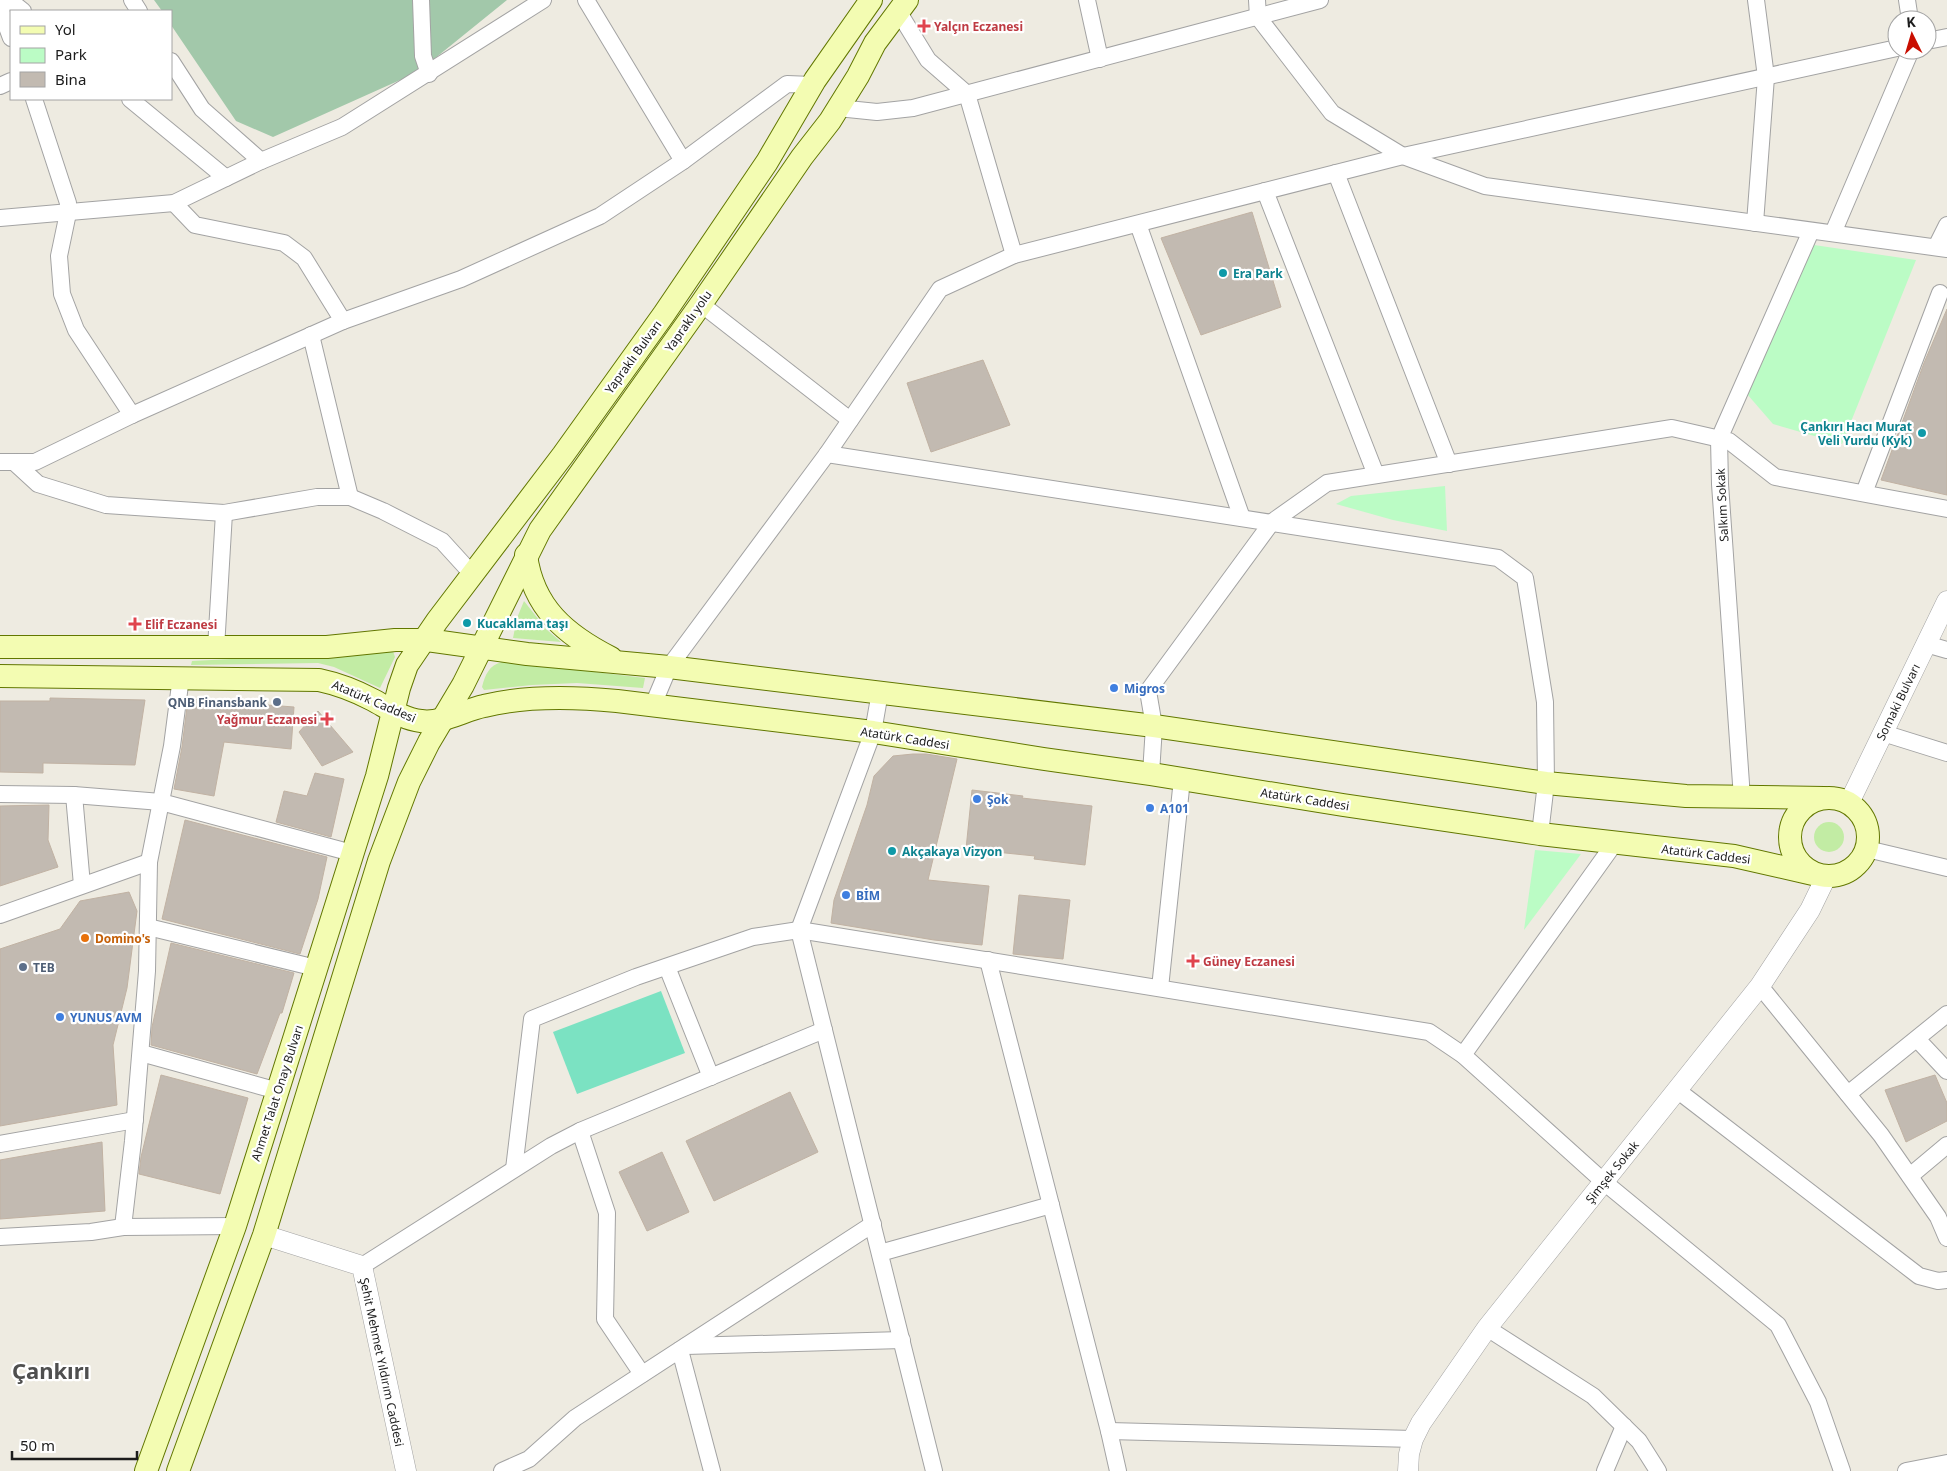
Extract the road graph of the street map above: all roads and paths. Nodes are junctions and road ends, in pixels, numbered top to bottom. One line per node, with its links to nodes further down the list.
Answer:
1 (10, 0): 12 (street)
2 (421, 0): 19 (street)
3 (543, 0): 19 (street)
4 (586, 0): 28 (street)
5 (871, 0): 21 (main road, Yapraklı Bulvarı)
6 (1087, 0): 16 (street)
7 (1257, 0): 13 (street)
8 (1320, 0): 13 (street)
9 (1756, 0): 20 (street)
10 (902, 6): 22 (street); 25 (main road, Yapraklı yolu)
11 (0, 8): 14 (street)
12 (22, 10)
13 (1258, 17): 16 (street); 26 (street)
14 (10, 35)
15 (1887, 50): 20 (street)
16 (1100, 59): 22 (street)
17 (1907, 60): 39 (street)
18 (172, 63): 27 (street)
19 (429, 74): 27 (street)
20 (1766, 77): 26 (street); 35 (street)
21 (809, 90): 25 (main road); 28 (street); 60 (main road, Yapraklı Bulvarı)
22 (967, 94): 25 (street); 41 (street)
23 (34, 100): 33 (street)
24 (131, 100): 30 (street)
25 (837, 109): 43 (main road, Yapraklı yolu)
26 (1403, 156): 29 (street); 35 (street)
27 (261, 161): 30 (street)
28 (683, 161): 44 (street)
29 (1336, 173): 31 (street); 51 (street)
30 (226, 178): 32 (street)
31 (1265, 191): 36 (street); 52 (street)
32 (174, 203): 33 (street); 44 (street)
33 (68, 213): 34 (street); 46 (street)
34 (0, 218)
35 (1755, 223): 38 (street)
36 (1138, 224): 41 (street); 57 (street)
37 (1947, 225): 40 (street)
38 (1811, 230): 39 (street); 48 (street, Salkım Sokak)
39 (1832, 233): 40 (street)
40 (1941, 248)
41 (1014, 255): 47 (street)
42 (1940, 293): 53 (street)
43 (701, 304): 47 (street); 59 (main road, Yapraklı yolu)
44 (343, 321): 45 (street)
45 (311, 335): 46 (street); 54 (street)
46 (132, 415): 50 (street)
47 (850, 420): 49 (street)
48 (1719, 439): 51 (street); 53 (street); 85 (street, Salkım Sokak)
49 (827, 454): 57 (street); 69 (street)
50 (7, 462): 56 (street)
51 (1449, 464): 52 (street)
52 (1376, 475): 58 (street)
53 (1864, 494): 55 (street)
54 (350, 497): 56 (street); 60 (street)
55 (1947, 509)
56 (224, 514): 65 (street)
57 (1242, 518): 58 (street)
58 (1272, 522): 76 (street); 82 (street)
59 (526, 555): 66 (main road, Yapraklı yolu); 68 (main road)
60 (472, 575): 62 (main road, Yapraklı Bulvarı)
61 (1947, 601): 63 (street, Somaki Bulvarı)
62 (424, 640): 65 (main road); 66 (main road); 74 (main road, Yapraklı Bulvarı)
63 (1926, 644): 67 (street); 78 (street, Somaki Bulvarı)
64 (0, 647): 65 (main road)
65 (216, 648)
66 (481, 648): 68 (main road); 75 (main road)
67 (1947, 650)
68 (621, 662): 69 (main road)
69 (669, 667): 72 (main road); 73 (street)
70 (0, 676): 71 (main road, Atatürk Caddesi)
71 (182, 677): 74 (main road, Atatürk Caddesi); 87 (street)
72 (880, 692): 76 (main road); 77 (street)
73 (653, 705): 75 (main road, Atatürk Caddesi); 77 (main road, Atatürk Caddesi)
74 (394, 711): 75 (main road, Atatürk Caddesi); 92 (main road, Ahmet Talat Onay Bulvarı)
75 (442, 719): 126 (main road)
76 (1154, 726): 80 (street); 82 (main road)
77 (873, 732): 80 (main road, Atatürk Caddesi); 99 (street)
78 (1883, 734): 79 (street); 88 (street, Somaki Bulvarı)
79 (1947, 753)
80 (1151, 774): 81 (main road, Atatürk Caddesi)
81 (1182, 779): 89 (main road, Atatürk Caddesi); 104 (street)
82 (1546, 783): 85 (main road); 89 (street)
83 (0, 794): 84 (street)
84 (74, 795): 87 (street); 96 (street)
85 (1742, 798): 86 (main road)
86 (1824, 798): 88 (main road); 95 (main road)
87 (161, 802): 92 (street); 93 (street)
88 (1849, 803): 91 (main road)
89 (1540, 834): 90 (main road, Atatürk Caddesi)
90 (1614, 844): 95 (main road, Atatürk Caddesi); 109 (street)
91 (1867, 849): 94 (street); 95 (main road)
92 (352, 853): 102 (main road, Ahmet Talat Onay Bulvarı)
93 (149, 862): 96 (street); 98 (street)
94 (1947, 868)
95 (1820, 875): 103 (street, Şimşek Sokak)
96 (82, 885): 97 (street)
97 (0, 915)
98 (148, 927): 102 (street); 108 (street)
99 (799, 930): 100 (street); 101 (street); 106 (street)
100 (988, 960): 104 (street); 122 (street)
101 (667, 967): 111 (street); 119 (street)
102 (316, 968): 113 (main road, Ahmet Talat Onay Bulvarı)
103 (1760, 986): 112 (street, Şimşek Sokak); 114 (street)
104 (1160, 988): 109 (street)
105 (1947, 1014): 107 (street)
106 (824, 1030): 111 (street); 123 (street)
107 (1917, 1039): 110 (street); 114 (street)
108 (141, 1053): 113 (street); 115 (street)
109 (1463, 1055): 121 (street)
110 (1947, 1071)
111 (711, 1077): 116 (street)
112 (1677, 1090): 121 (street, Şimşek Sokak); 131 (street)
113 (278, 1091): 124 (main road, Ahmet Talat Onay Bulvarı)
114 (1848, 1094): 120 (street)
115 (135, 1120): 117 (street); 125 (street)
116 (580, 1131): 119 (street); 135 (street)
117 (0, 1144)
118 (1947, 1145): 120 (street)
119 (514, 1169): 130 (street)
120 (1910, 1176): 128 (street)
121 (1604, 1182): 132 (street, Şimşek Sokak); 151 (street)
122 (1051, 1205): 129 (street); 137 (street)
123 (873, 1224): 129 (street); 134 (street)
124 (235, 1226): 125 (street); 141 (main road, Ahmet Talat Onay Bulvarı)
125 (123, 1227): 127 (street)
126 (264, 1235): 130 (street, Şehit Mehmet Yıldırım Caddesi); 142 (main road)
127 (0, 1237)
128 (1947, 1238)
129 (880, 1253): 133 (street)
130 (362, 1266): 143 (street, Şehit Mehmet Yıldırım Caddesi)
131 (1947, 1280)
132 (1487, 1328): 136 (street); 138 (street, Şimşek Sokak)
133 (902, 1340): 134 (street); 146 (street)
134 (683, 1348): 135 (street); 145 (street)
135 (642, 1374): 140 (street)
136 (1624, 1426): 149 (street); 150 (street)
137 (1109, 1431): 138 (street); 147 (street)
138 (1413, 1438): 148 (street, Şimşek Sokak)
139 (1947, 1463): 152 (street)
140 (531, 1465): 144 (street)
141 (146, 1471)
142 (178, 1471)
143 (406, 1471)
144 (502, 1471)
145 (712, 1471)
146 (934, 1471)
147 (1118, 1471)
148 (1408, 1471)
149 (1605, 1471)
150 (1658, 1471)
151 (1842, 1471)
152 (1906, 1471)

